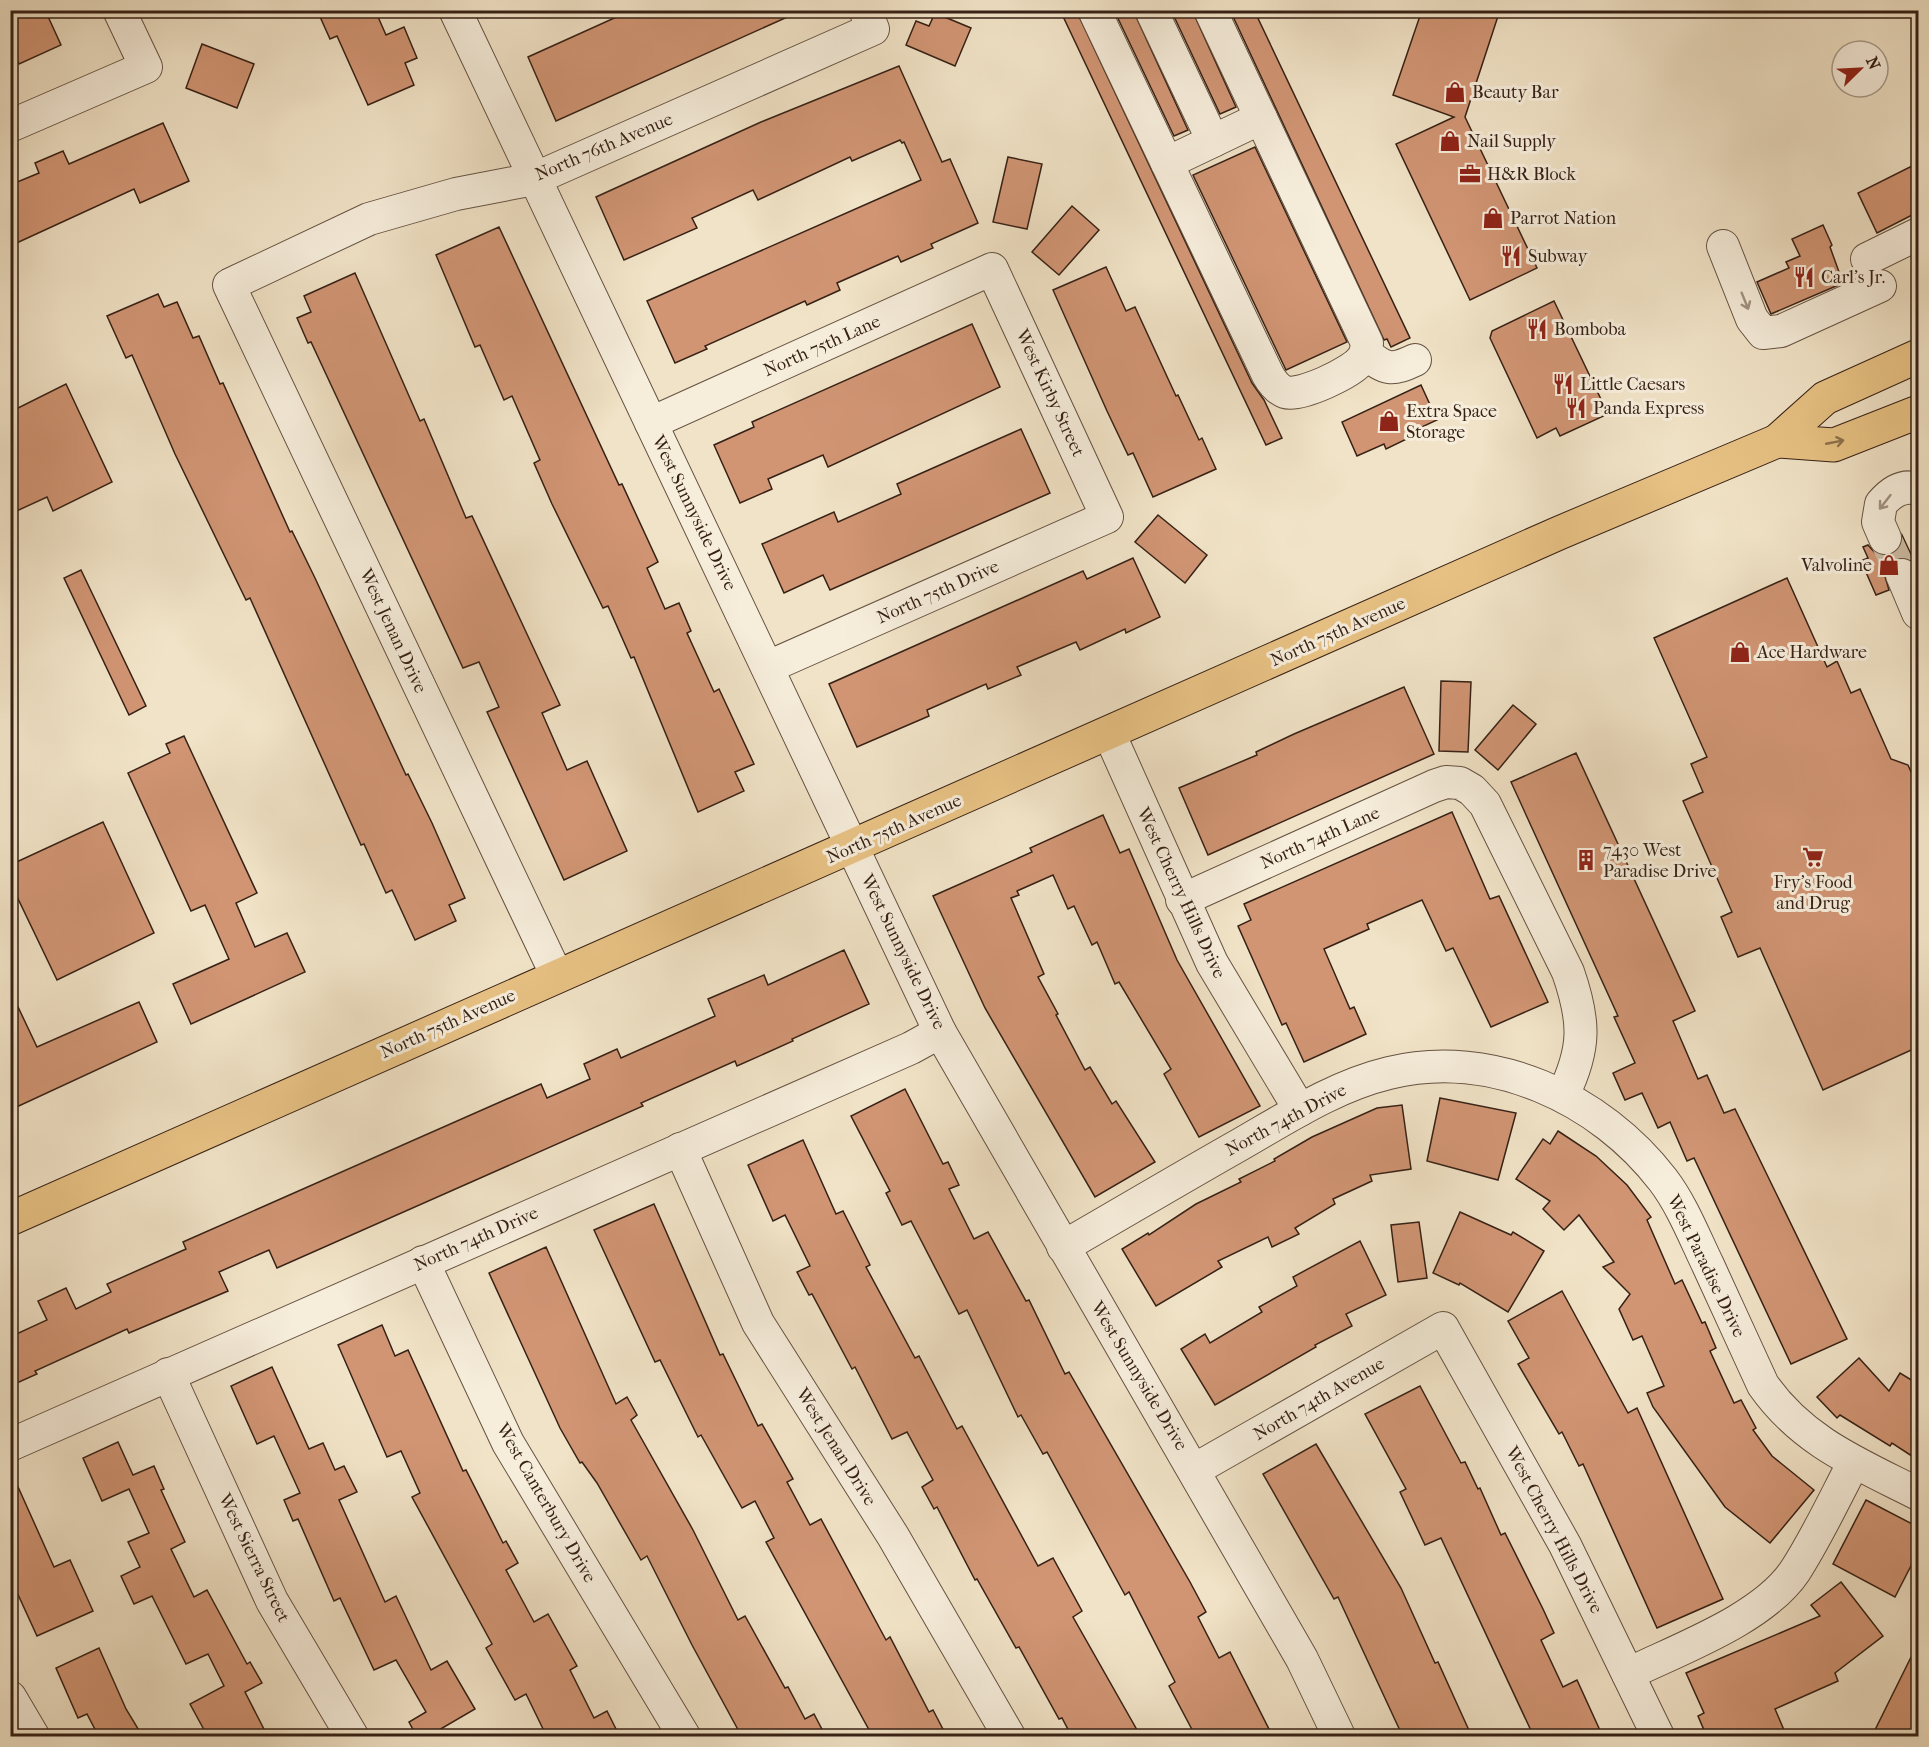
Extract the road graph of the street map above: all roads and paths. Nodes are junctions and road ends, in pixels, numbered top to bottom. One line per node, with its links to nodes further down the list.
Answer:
1 (119, 10): 8 (street)
2 (455, 10): 11 (street, West Sunnyside Drive)
3 (1094, 10): 10 (street)
4 (1151, 10): 9 (street)
5 (1210, 10): 7 (street)
6 (869, 20): 11 (street, North 76th Avenue)
7 (1261, 118): 9 (street); 16 (street)
8 (10, 126)
9 (1213, 141): 10 (street)
10 (1167, 163): 16 (street)
11 (534, 179): 15 (street, North 76th Avenue); 20 (street, West Sunnyside Drive)
12 (1918, 234): 13 (street, one-way to 12)
13 (1723, 246)
14 (992, 269): 20 (street, North 75th Lane); 23 (street, West Kirby Street)
15 (229, 285): 31 (street, West Jenan Drive)
16 (1366, 354): 18 (street)
17 (1918, 356): 21 (main road, North 75th Avenue)
18 (1416, 360)
19 (1918, 412): 21 (main road, North 75th Avenue, one-way to 19)
20 (651, 423): 27 (street, West Sunnyside Drive)
21 (1778, 441): 28 (main road, North 75th Avenue)
22 (1918, 489): 24 (street, one-way to 24)
23 (1107, 517): 27 (street, North 75th Drive)
24 (1885, 538)
25 (1902, 575): 26 (street)
26 (1918, 613)
27 (768, 668): 29 (street, West Sunnyside Drive)
28 (1109, 733): 29 (main road, North 75th Avenue); 30 (street, West Cherry Hills Drive)
29 (853, 848): 31 (main road, North 75th Avenue); 32 (street, West Sunnyside Drive)
30 (1182, 900): 33 (street, North 74th Lane); 34 (street, West Cherry Hills Drive)
31 (557, 976): 36 (main road, North 75th Avenue)
32 (940, 1032): 35 (street, North 74th Drive); 37 (street, West Sunnyside Drive)
33 (1563, 1095): 34 (street, North 74th Drive); 42 (street, West Paradise Drive)
34 (1300, 1110): 37 (street, North 74th Drive)
35 (680, 1149): 38 (street, North 74th Drive); 50 (street, West Jenan Drive)
36 (10, 1219)
37 (1062, 1247): 43 (street, West Sunnyside Drive)
38 (423, 1262): 40 (street, North 74th Drive); 49 (street, West Canterbury Drive)
39 (1443, 1328): 43 (street, North 74th Avenue); 45 (street, West Cherry Hills Drive)
40 (168, 1374): 41 (street, North 74th Drive); 48 (street, West Sierra Street)
41 (10, 1445)
42 (1854, 1462): 44 (street, West Paradise Drive); 45 (street)
43 (1194, 1470): 51 (street, West Sunnyside Drive)
44 (1918, 1494)
45 (1628, 1674): 52 (street, West Cherry Hills Drive)
46 (10, 1697): 47 (street)
47 (33, 1737)
48 (352, 1737)
49 (684, 1737)
50 (1009, 1737)
51 (1339, 1737)
52 (1658, 1737)

